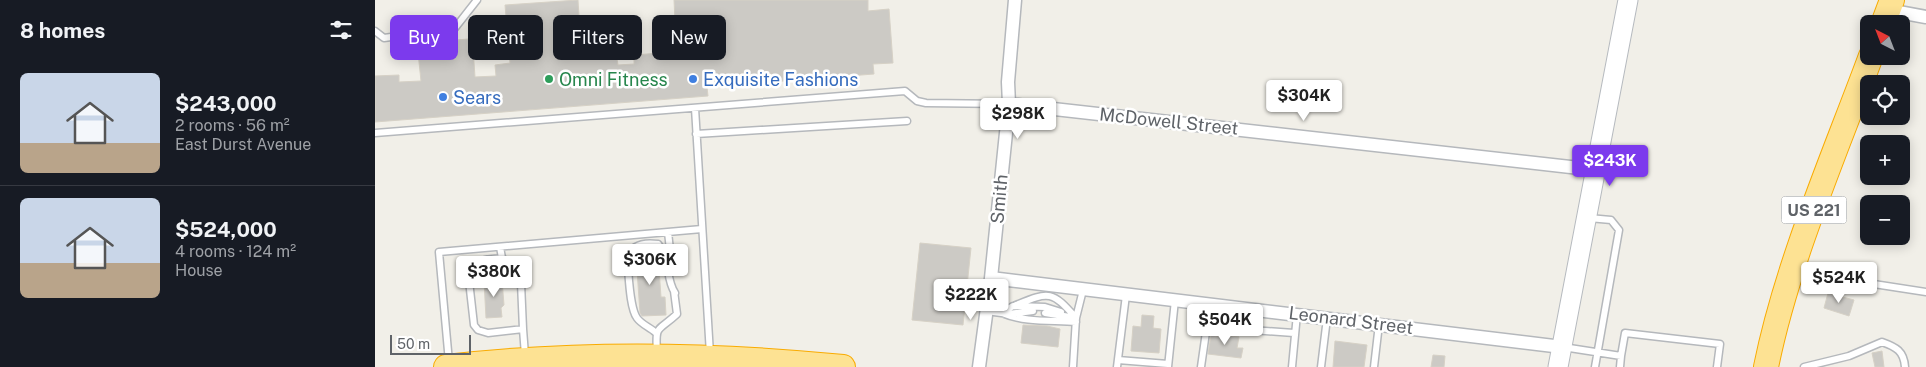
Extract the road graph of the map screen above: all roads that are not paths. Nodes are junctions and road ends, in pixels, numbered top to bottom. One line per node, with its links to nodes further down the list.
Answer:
1 (477, 0): 6 (lane)
2 (1015, 0): 8 (street, Smith)
3 (1628, 0): 13 (street)
4 (1888, 11): 5 (street)
5 (1926, 17)
6 (375, 31)
7 (1868, 65): 19 (highway, US 221)
8 (1009, 104): 9 (lane); 13 (street, McDowell Street); 20 (street, Smith)
9 (695, 108): 11 (lane); 12 (lane)
10 (907, 121): 12 (lane)
11 (375, 133)
12 (696, 134): 15 (lane)
13 (1597, 170): 14 (street)
14 (1586, 218): 38 (street); 39 (lane)
15 (702, 229): 16 (lane); 42 (lane)
16 (667, 232): 17 (lane); 23 (lane)
17 (500, 247): 18 (lane); 49 (lane)
18 (502, 258): 35 (lane); 35 (lane)
19 (1793, 271): 22 (lane); 47 (highway, US 221)
20 (991, 278): 21 (street, Leonard Street); 27 (street, Smith)
21 (1083, 290): 24 (street, Leonard Street); 33 (lane)
22 (1926, 292)
23 (675, 293): 37 (lane); 37 (lane)
24 (1126, 295): 25 (street, Leonard Street); 44 (lane)
25 (1175, 300): 31 (street, Leonard Street); 46 (lane)
26 (1013, 306): 29 (lane); 33 (lane); 33 (lane)
27 (986, 311): 29 (lane); 51 (street, Smith)
28 (1033, 311): 29 (lane)
29 (1002, 313): 33 (lane)
30 (1045, 313): 33 (lane)
31 (1297, 314): 32 (street, Leonard Street); 36 (lane)
32 (1327, 318): 34 (street, Leonard Street); 54 (lane)
33 (1076, 320): 45 (lane)
34 (1379, 324): 38 (street, Leonard Street); 55 (lane)
35 (523, 329): 43 (lane)
36 (1294, 333): 52 (lane); 53 (lane)
37 (656, 334): 41 (lane)
38 (1562, 347): 39 (lane); 56 (street)
39 (1597, 353): 40 (lane); 57 (lane)
40 (1621, 356): 58 (lane); 59 (lane)
41 (657, 358): 42 (highway); 43 (highway)
42 (710, 359): 50 (highway)
43 (525, 360): 49 (highway)
44 (1118, 363): 46 (lane)
45 (1073, 364)
46 (1168, 366)
47 (1769, 366)
48 (446, 367): 49 (highway)
49 (449, 367)
50 (843, 367)
51 (979, 367)
52 (1201, 367)
53 (1291, 367)
54 (1321, 367)
55 (1374, 367)
56 (1558, 367)
57 (1595, 367)
58 (1619, 367)
59 (1717, 367)
60 (1804, 367): 61 (lane)
61 (1905, 367)

